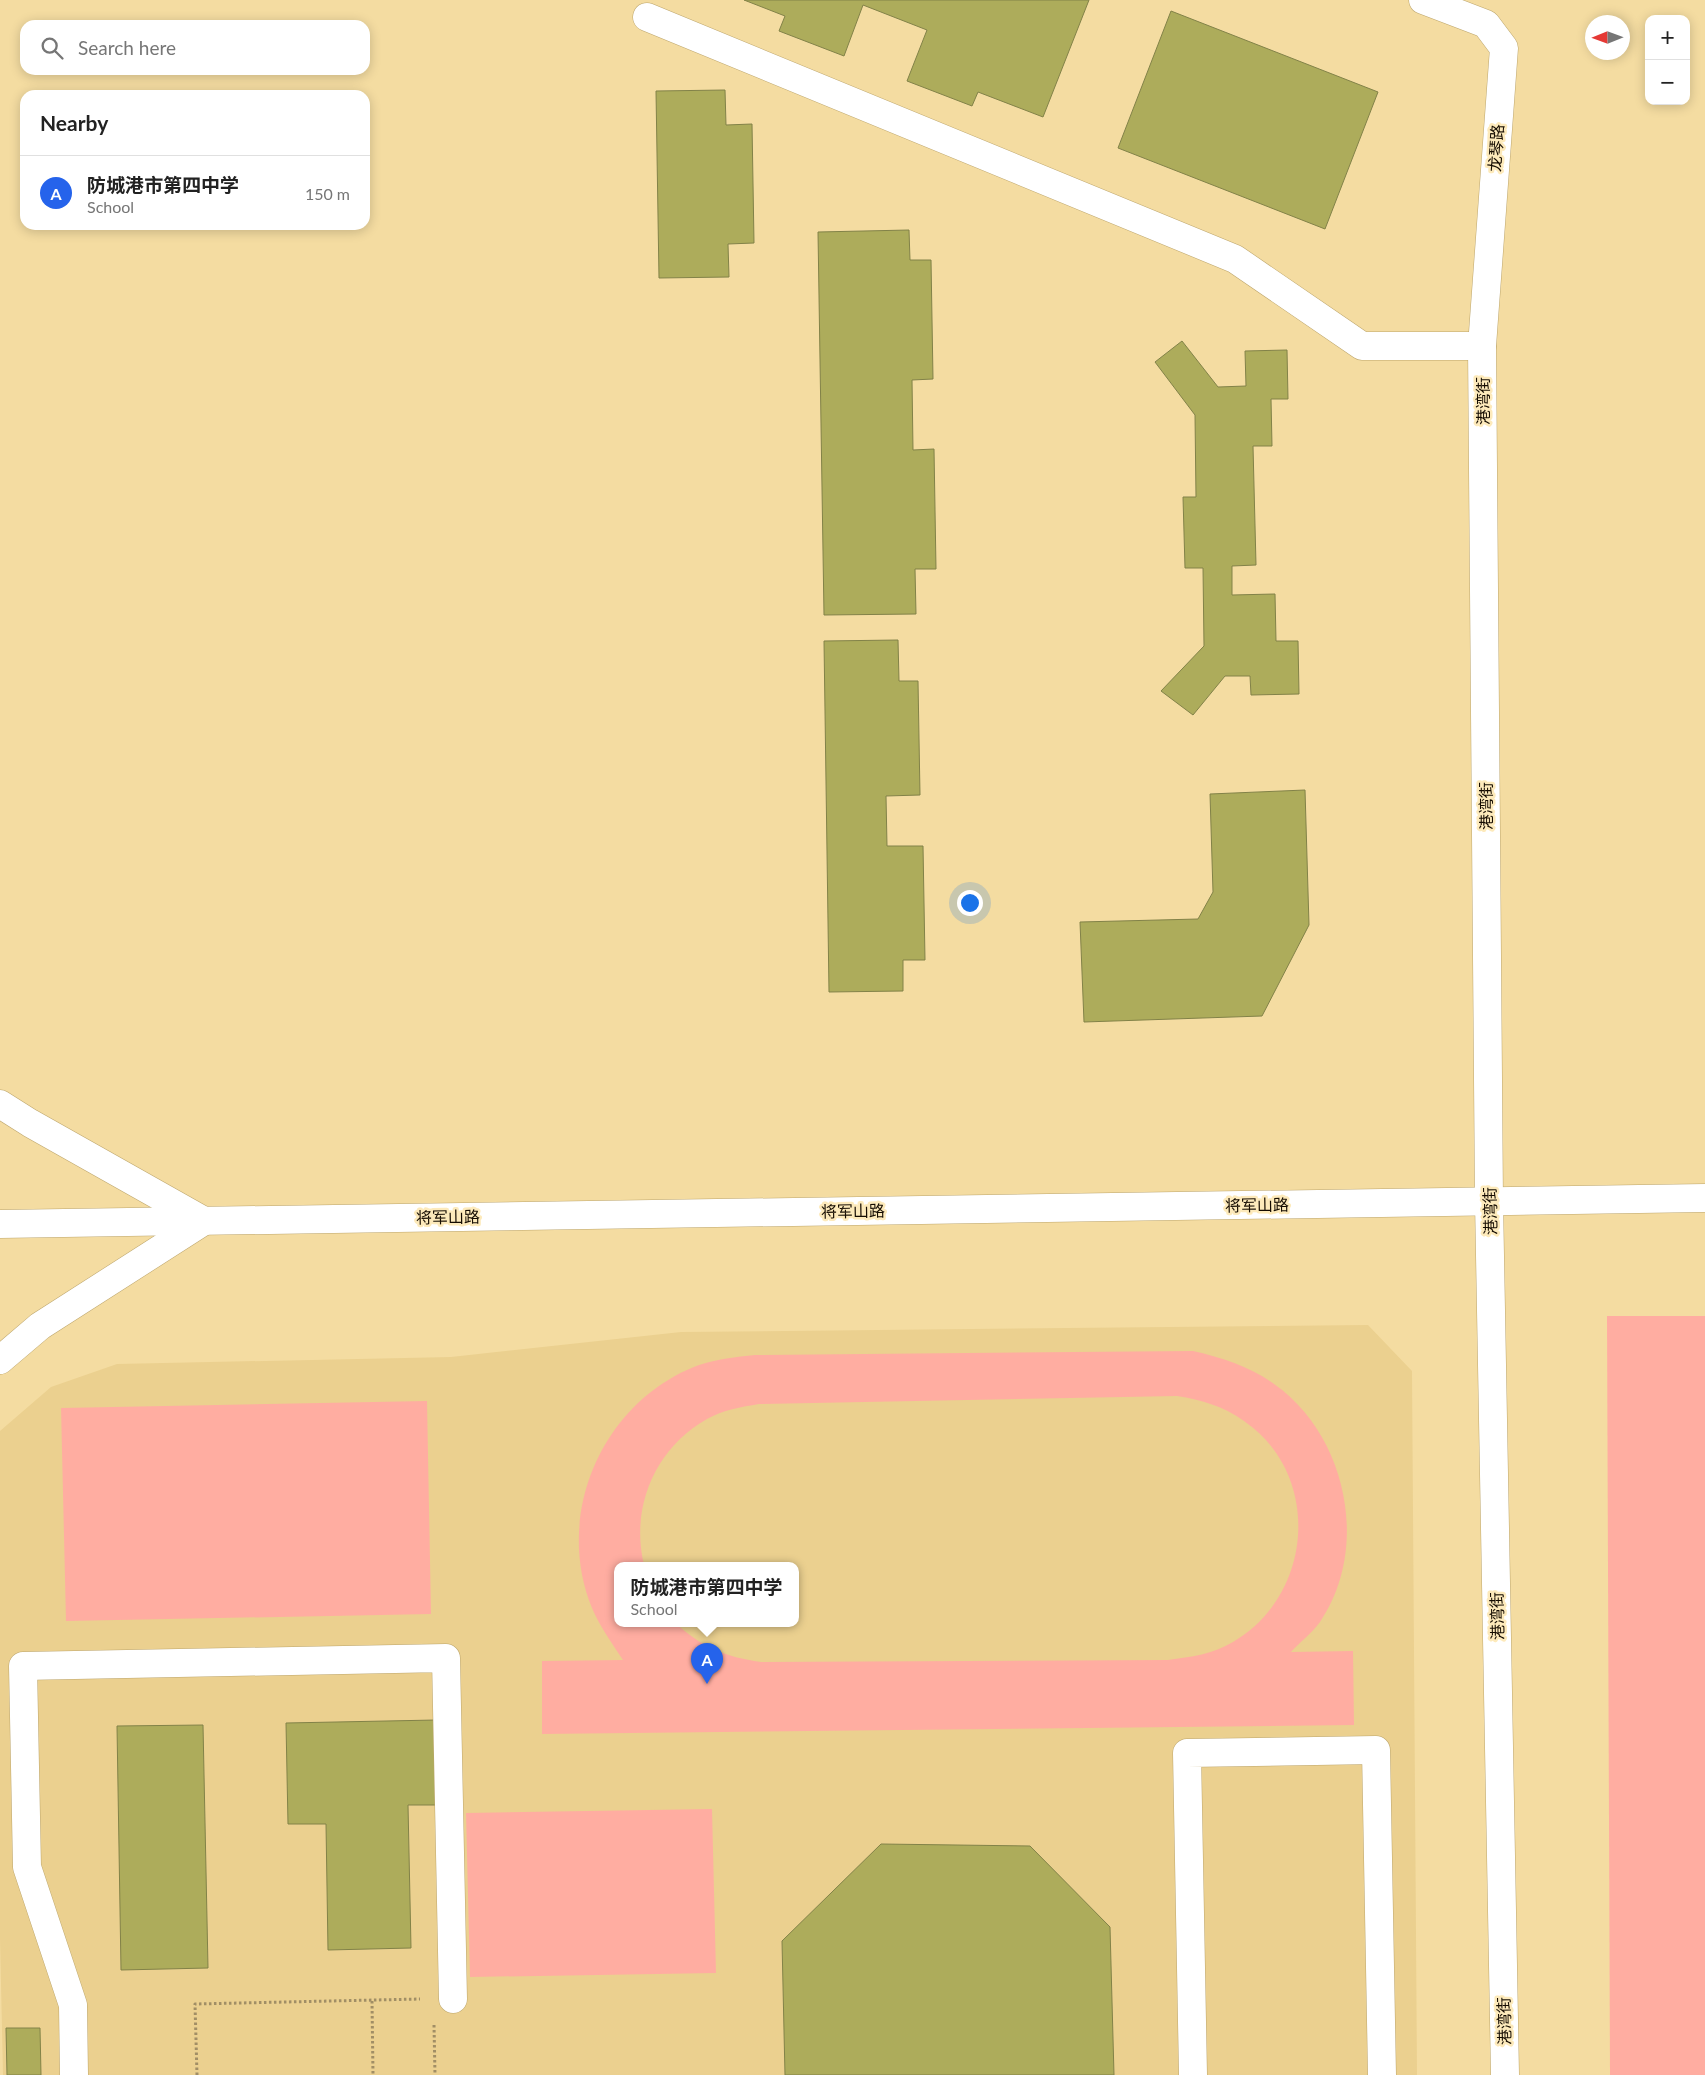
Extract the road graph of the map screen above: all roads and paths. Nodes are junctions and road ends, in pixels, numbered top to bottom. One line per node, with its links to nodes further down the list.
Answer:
1 (1423, 0): 3 (street, 龙琴路)
2 (647, 17): 3 (street)
3 (1482, 346): 6 (street, 港湾街)
4 (0, 1104): 7 (street)
5 (1705, 1198): 6 (street, 将军山路)
6 (1489, 1201): 7 (street, 将军山路); 19 (street, 港湾街)
7 (204, 1221): 8 (street, 将军山路); 9 (street)
8 (0, 1224)
9 (0, 1360)
10 (439, 1999): 11 (path); 13 (street)
11 (372, 2000): 14 (path); 15 (path)
12 (434, 2018): 16 (path)
13 (74, 2075)
14 (197, 2075)
15 (373, 2075)
16 (435, 2075)
17 (1193, 2075): 18 (street)
18 (1382, 2075)
19 (1505, 2075)

